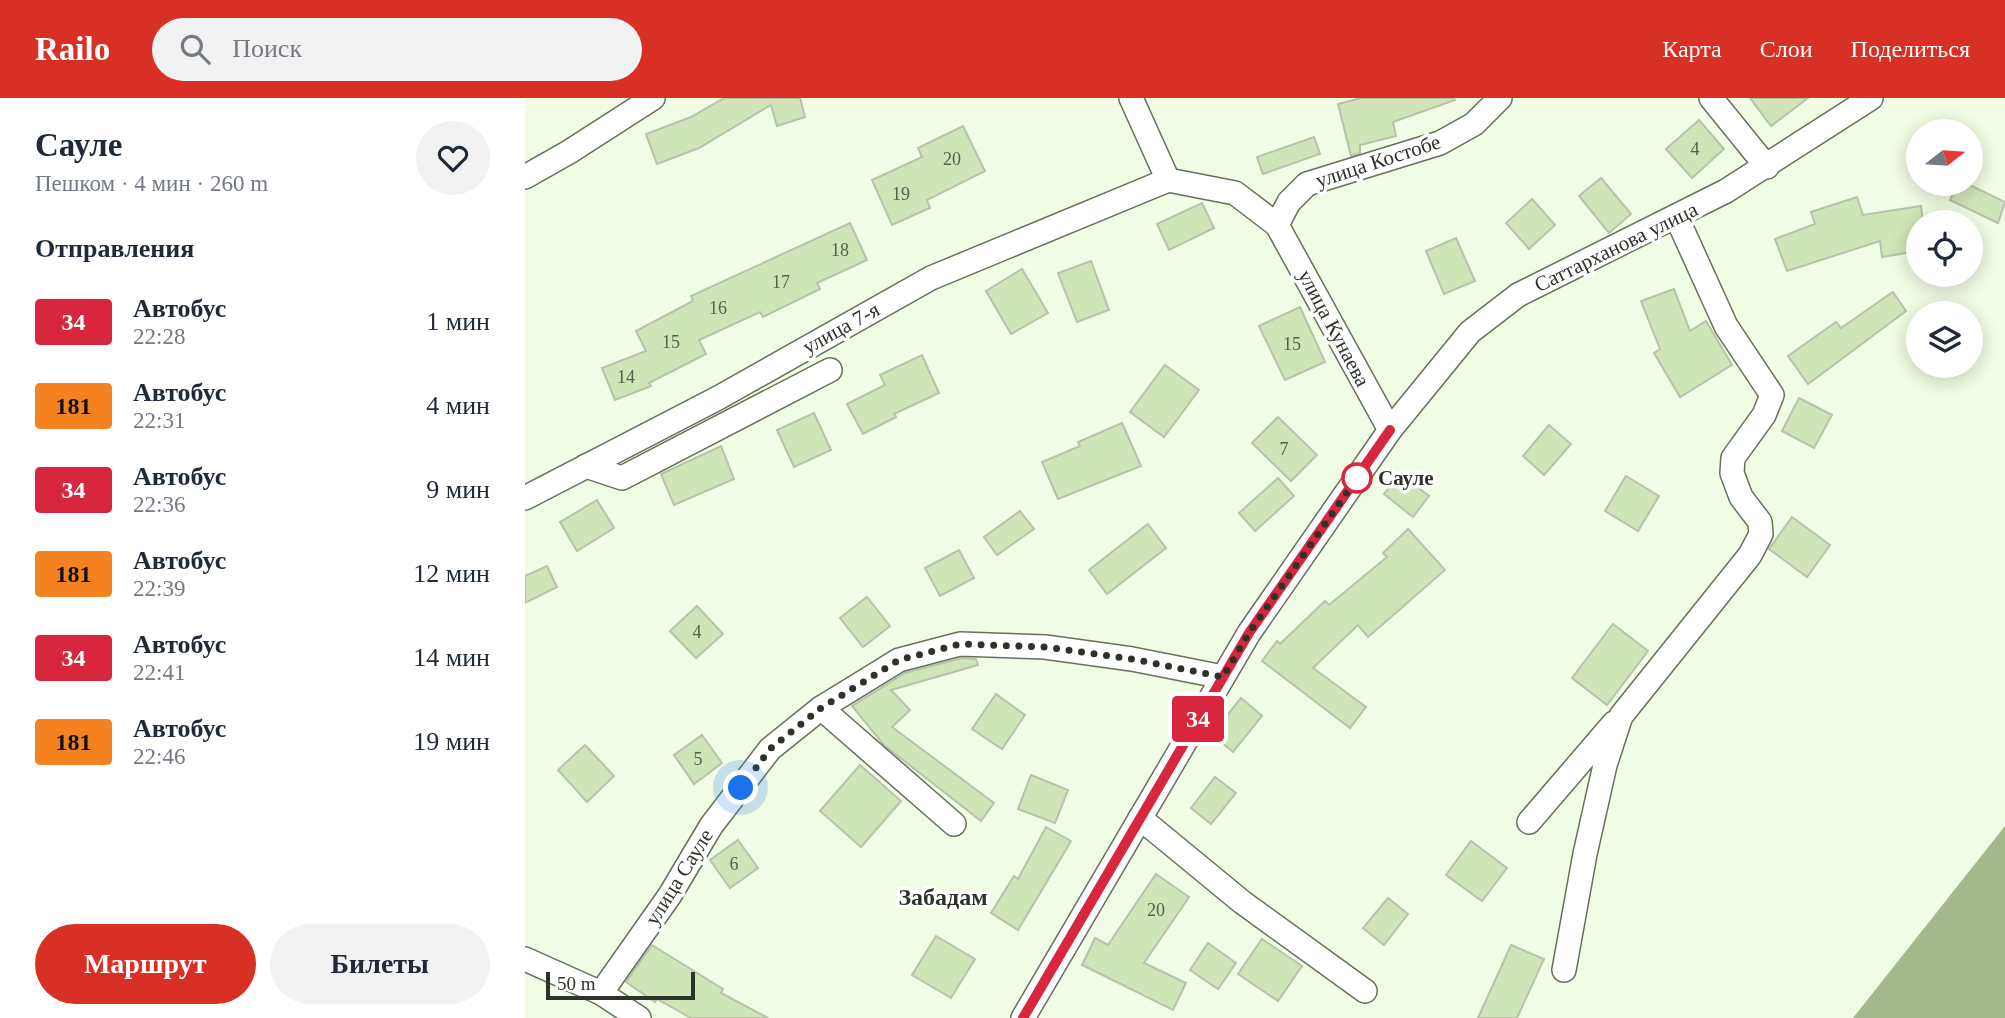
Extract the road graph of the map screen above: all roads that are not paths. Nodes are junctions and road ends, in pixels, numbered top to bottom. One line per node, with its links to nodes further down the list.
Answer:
1 (653, 98): 7 (street)
2 (1131, 98): 8 (street)
3 (1500, 98): 10 (street, улица Костобе)
4 (1711, 98): 6 (street)
5 (1871, 98): 6 (street, Саттарханова улица)
6 (1767, 167): 9 (street, Саттарханова улица)
7 (525, 177)
8 (1168, 180): 10 (street, улица Кунаева); 13 (street, улица 7-я)
9 (1677, 218): 12 (street, Саттарханова улица); 17 (street)
10 (1277, 225): 12 (street, улица Кунаева)
11 (831, 370): 13 (street)
12 (1390, 430): 15 (street, Саттарханова улица)
13 (586, 466): 14 (street, улица 7-я)
14 (525, 498)
15 (1223, 677): 16 (street, улица Сауле); 18 (street, Саттарханова улица)
16 (821, 708): 20 (street); 24 (street, улица Сауле)
17 (1621, 716): 19 (street); 22 (street)
18 (1140, 818): 23 (street); 26 (street, Саттарханова улица)
19 (1529, 822)
20 (954, 824)
21 (525, 959): 24 (street)
22 (1564, 970)
23 (1366, 991)
24 (601, 993): 25 (street)
25 (639, 1018)
26 (1023, 1018)

